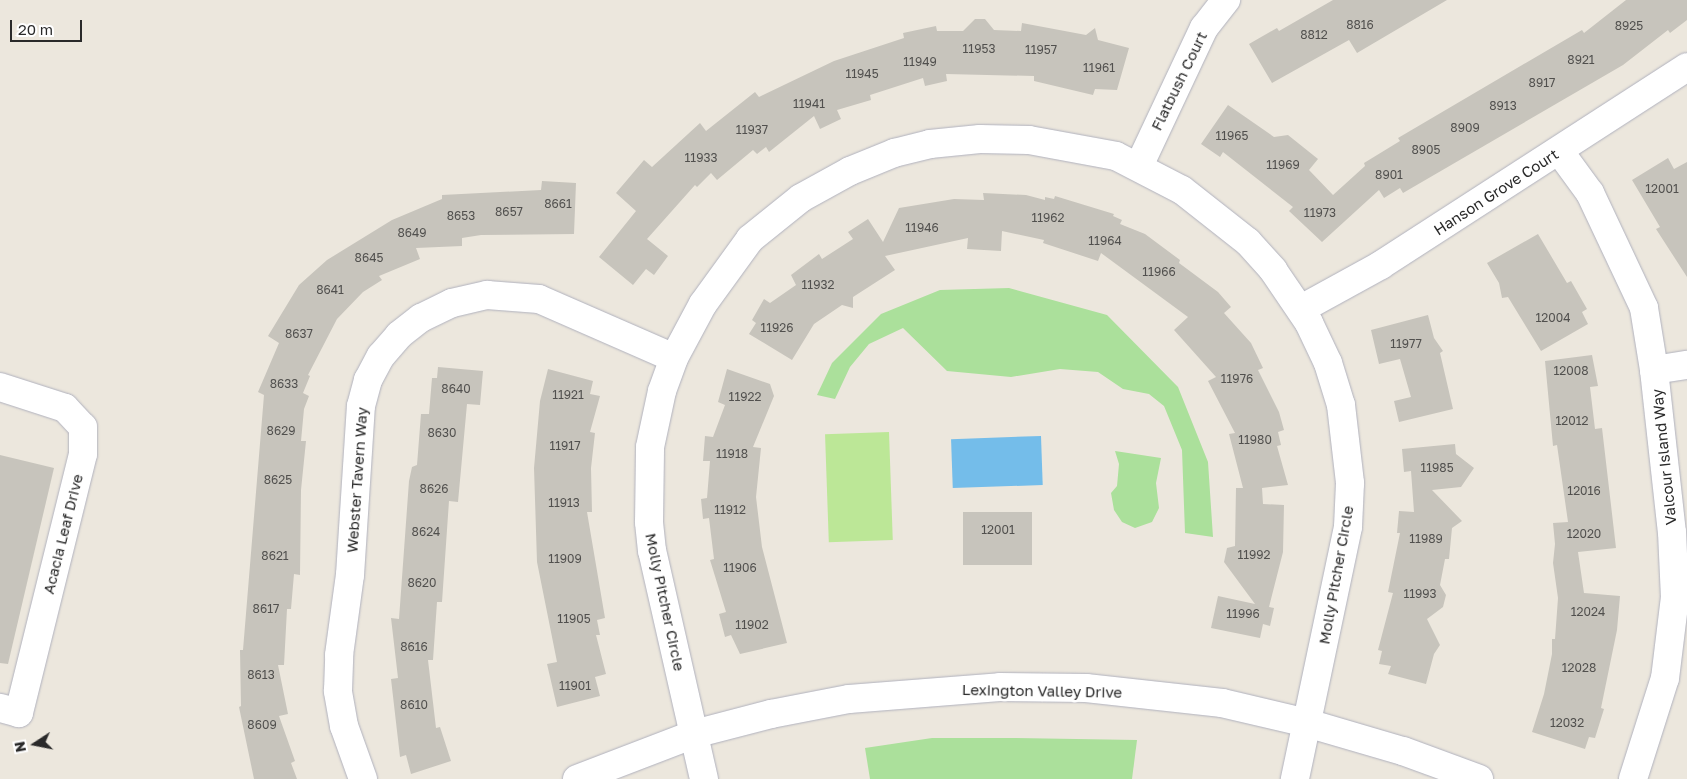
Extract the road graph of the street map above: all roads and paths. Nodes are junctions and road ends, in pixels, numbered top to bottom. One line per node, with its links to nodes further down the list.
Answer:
1 (1226, 0): 4 (street, Flatbush Court)
2 (1687, 67): 3 (street, Hanson Grove Court)
3 (1560, 152): 5 (street, Hanson Grove Court); 8 (street, Valcour Island Way)
4 (1139, 166): 5 (street, Molly Pitcher Circle); 6 (street, Molly Pitcher Circle)
5 (1301, 309): 11 (street, Molly Pitcher Circle)
6 (674, 358): 12 (street, Molly Pitcher Circle); 13 (street, Webster Tavern Way)
7 (1687, 365): 8 (street)
8 (1654, 370): 18 (street, Valcour Island Way)
9 (0, 387): 10 (street, Acacia Leaf Drive)
10 (0, 708)
11 (1307, 723): 12 (street, Lexington Valley Drive); 16 (street, Molly Pitcher Circle); 17 (street, Lexington Valley Drive)
12 (694, 734): 14 (street, Lexington Valley Drive); 15 (street, Molly Pitcher Circle)
13 (363, 779)
14 (578, 779)
15 (704, 779)
16 (1295, 779)
17 (1479, 779)
18 (1633, 779)

